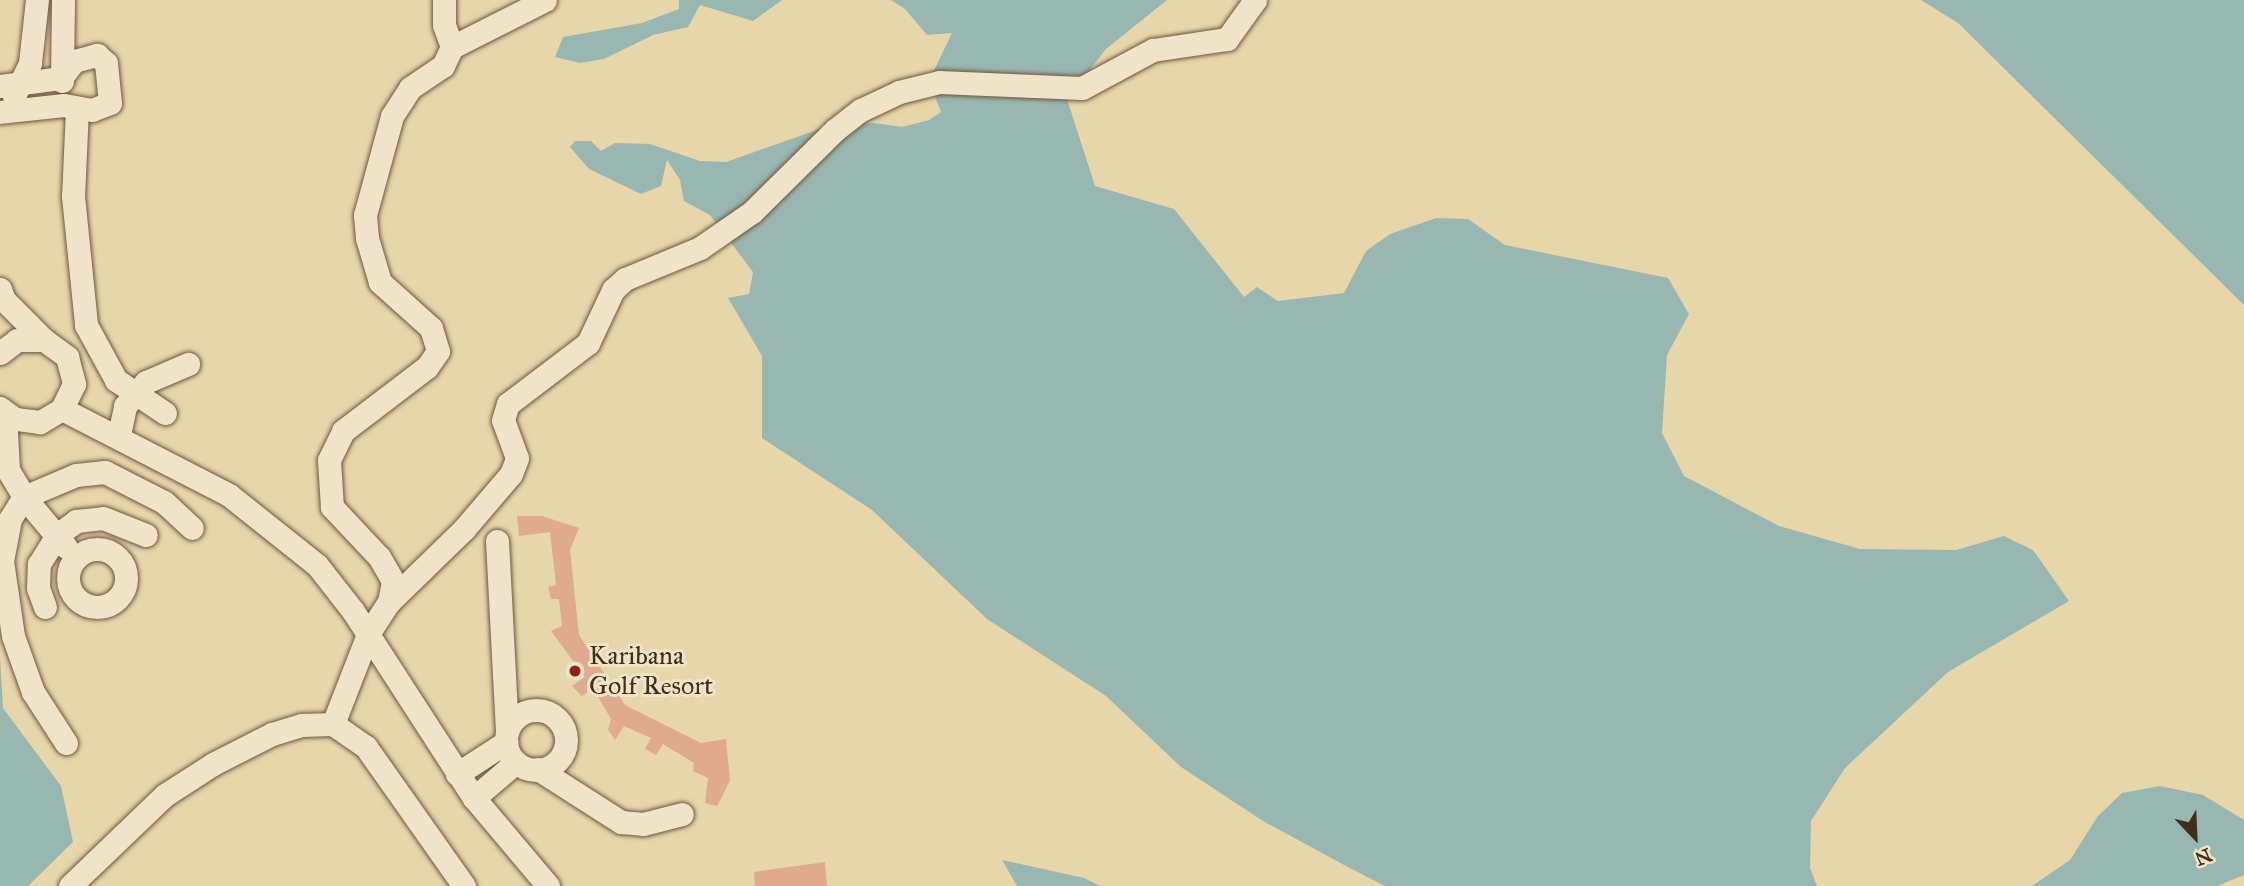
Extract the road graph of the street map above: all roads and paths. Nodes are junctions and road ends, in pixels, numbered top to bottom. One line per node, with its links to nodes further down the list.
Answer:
1 (37, 0): 8 (street)
2 (63, 0): 7 (street)
3 (444, 0): 6 (street)
4 (545, 0): 6 (street)
5 (1255, 0): 26 (street)
6 (452, 47): 26 (street)
7 (61, 78): 8 (street); 9 (street); 9 (street)
8 (10, 86): 10 (street)
9 (70, 107): 10 (street); 15 (street)
10 (2, 114)
11 (0, 289): 12 (street)
12 (44, 340): 13 (street); 17 (street)
13 (0, 353)
14 (188, 364): 15 (street)
15 (136, 394): 18 (street); 19 (street)
16 (2, 410): 17 (street); 20 (street)
17 (62, 410): 19 (street)
18 (165, 413)
19 (119, 435): 28 (street)
20 (24, 497): 21 (street); 22 (street); 30 (street)
21 (192, 528)
22 (57, 535): 23 (street); 25 (street); 27 (street)
23 (146, 535)
24 (497, 541): 31 (street)
25 (75, 558)
26 (389, 602): 28 (street)
27 (45, 607)
28 (368, 634): 29 (street); 32 (street)
29 (333, 724): 35 (street); 36 (street)
30 (66, 743)
31 (517, 751): 32 (street); 33 (street); 34 (street)
32 (457, 774): 33 (street)
33 (474, 798): 37 (street)
34 (682, 814)
35 (70, 886)
36 (464, 886)
37 (548, 886)

